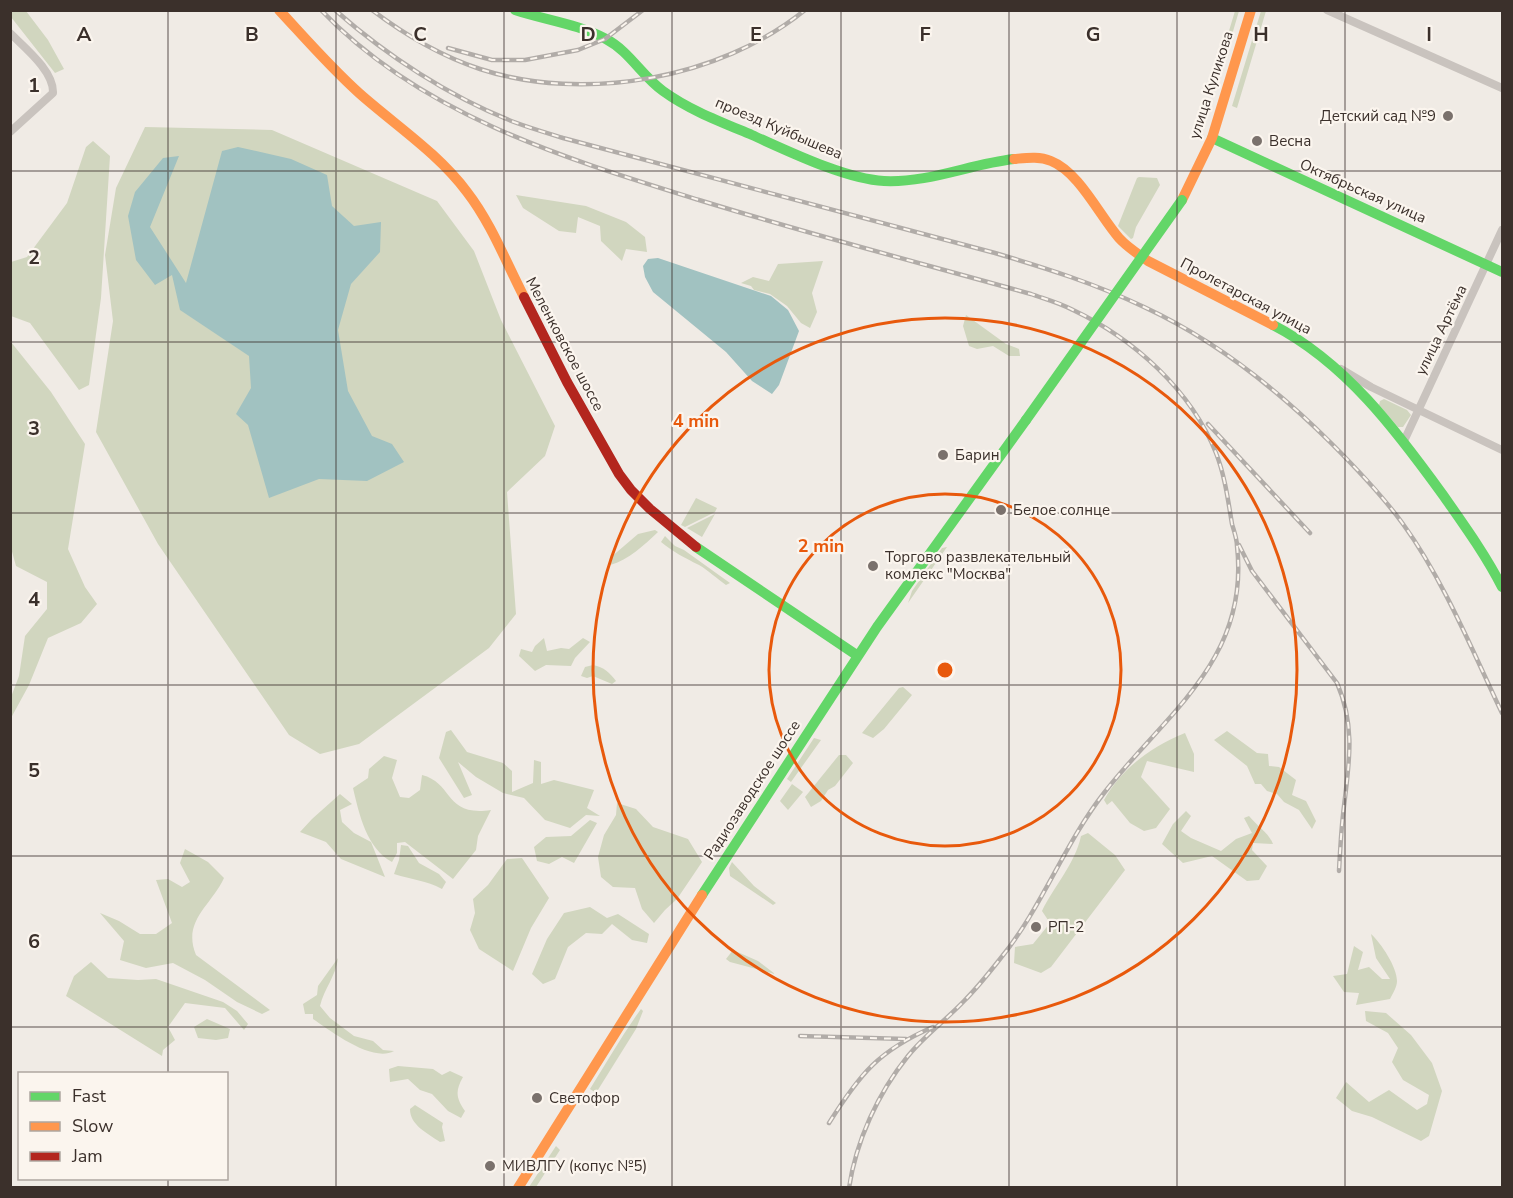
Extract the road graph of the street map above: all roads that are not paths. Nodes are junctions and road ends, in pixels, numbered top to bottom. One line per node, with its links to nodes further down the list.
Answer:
1 (279, 10): 19 (street, Меленковское шоссе)
2 (1251, 10): 8 (street, улица Куликова)
3 (1327, 10): 6 (street)
4 (520, 12): 10 (street, проезд Куйбышева)
5 (10, 33): 7 (street)
6 (1503, 88)
7 (10, 132)
8 (1212, 138): 11 (street, Октябрьская улица); 15 (street, улица Куликова, bridge)
9 (1503, 230): 11 (street, улица Артёма)
10 (1148, 261): 13 (street, Пролетарская улица)
11 (1488, 265): 12 (street, Октябрьская улица); 14 (street, улица Артёма)
12 (1503, 272)
13 (1334, 366): 14 (street); 16 (street, Пролетарская улица)
14 (1418, 410): 16 (street, улица Артёма); 17 (street)
15 (1026, 420): 19 (street, Радиозаводское шоссе)
16 (1404, 441): 18 (street, Пролетарская улица)
17 (1503, 450)
18 (1503, 587)
19 (858, 656): 20 (street, Радиозаводское шоссе)
20 (518, 1188)

